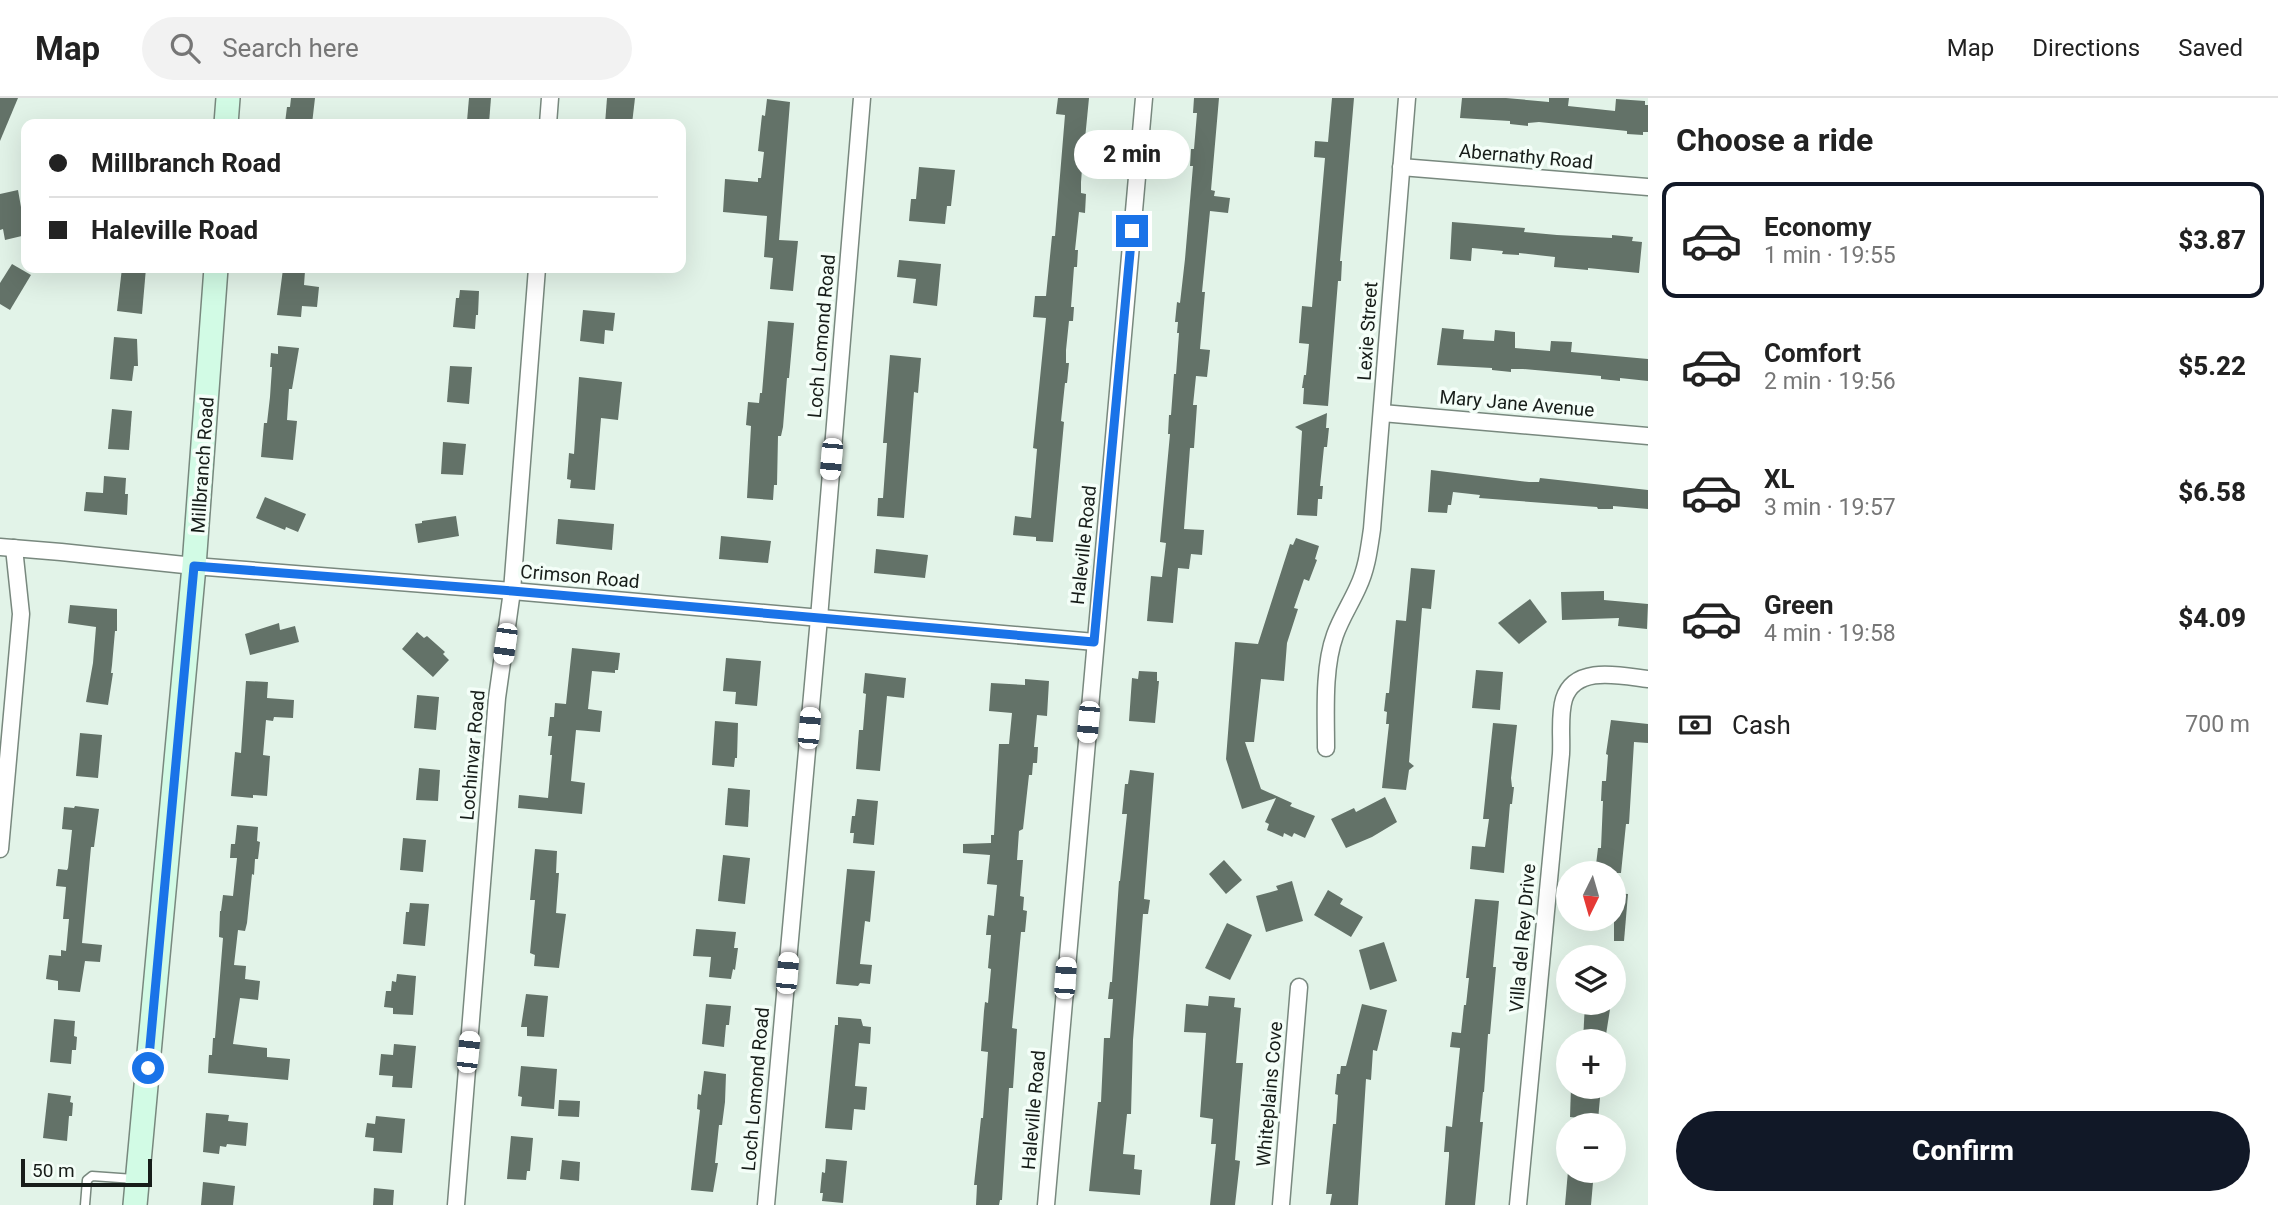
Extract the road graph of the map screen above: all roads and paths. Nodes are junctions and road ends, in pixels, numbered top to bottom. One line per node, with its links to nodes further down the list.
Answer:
1 (228, 98): 6 (main road)
2 (550, 98): 7 (street)
3 (862, 98): 17 (street, Loch Lomond Road)
4 (1144, 98): 18 (street, Haleville Road)
5 (1407, 98): 8 (street, Lexie Street)
6 (226, 119)
7 (548, 119)
8 (1401, 167): 9 (street, Abernathy Road); 12 (street, Lexie Street)
9 (1648, 187)
10 (216, 273): 15 (main road, Millbranch Road)
11 (537, 273): 16 (street, Lochinvar Road)
12 (1382, 413): 13 (street, Mary Jane Avenue); 20 (street, Lexie Street)
13 (1648, 436)
14 (7, 548): 15 (street, Crimson Road); 21 (street)
15 (194, 566): 16 (street, Crimson Road); 23 (main road, Millbranch Road)
16 (512, 591): 17 (street, Crimson Road); 26 (street, Lochinvar Road)
17 (819, 618): 18 (street, Crimson Road); 27 (street, Loch Lomond Road)
18 (1094, 642): 28 (street, Haleville Road)
19 (1648, 679): 30 (street, Villa del Rey Drive)
20 (1326, 748)
21 (0, 849)
22 (1299, 987): 29 (street, Whiteplains Cove)
23 (138, 1179): 24 (lane); 25 (main road, Millbranch Road)
24 (85, 1205)
25 (135, 1205)
26 (456, 1205)
27 (766, 1205)
28 (1046, 1205)
29 (1281, 1205)
30 (1518, 1205)

